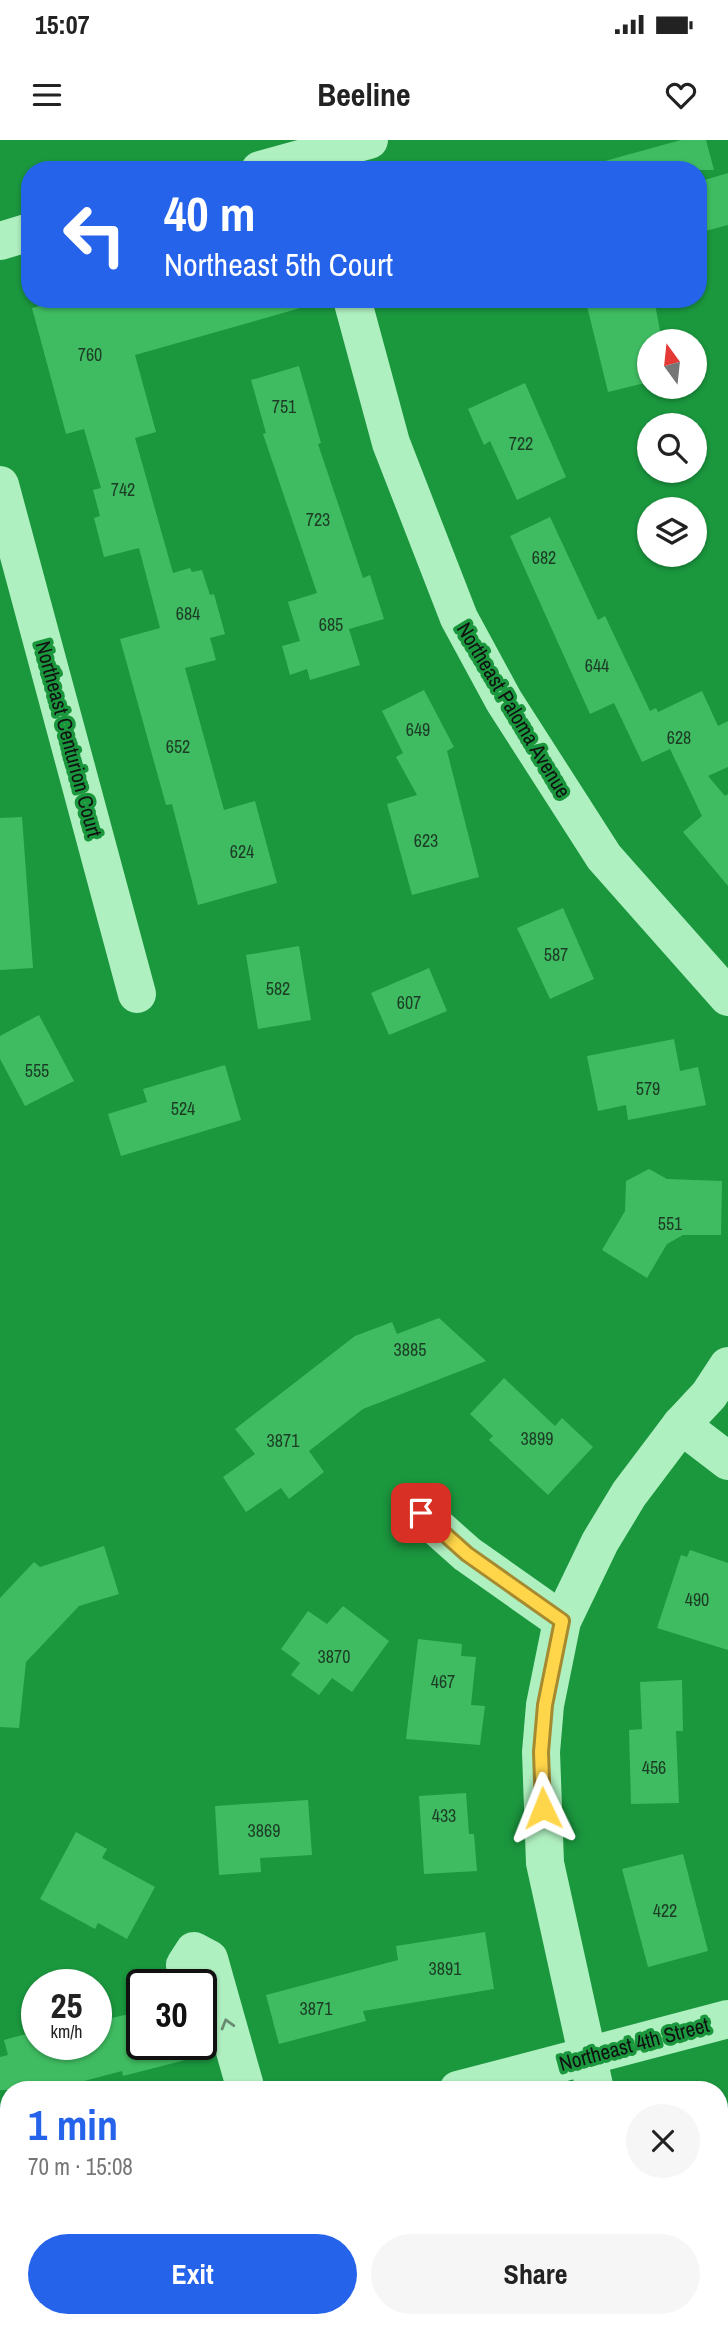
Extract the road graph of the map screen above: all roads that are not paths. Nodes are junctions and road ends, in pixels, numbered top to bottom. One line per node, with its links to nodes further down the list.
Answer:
1 (369, 140): 2 (street)
2 (313, 155): 3 (street)
3 (292, 161)
4 (21, 235): 5 (street)
5 (0, 241)
6 (354, 308): 9 (street, Northeast Paloma Avenue)
7 (0, 485): 8 (street, Northeast Centurion Court)
8 (137, 994)
9 (728, 998)
10 (728, 1366): 11 (street)
11 (681, 1424): 12 (street); 14 (street)
12 (728, 1461)
13 (421, 1513): 14 (street)
14 (562, 1621): 18 (street)
15 (190, 1953): 20 (street, one-way to 15)
16 (728, 2019): 18 (street, Northeast 4th Street)
17 (211, 2060): 19 (street)
18 (591, 2073): 21 (street, Northeast 4th Street)
19 (217, 2081)
20 (243, 2081)
21 (528, 2081)

